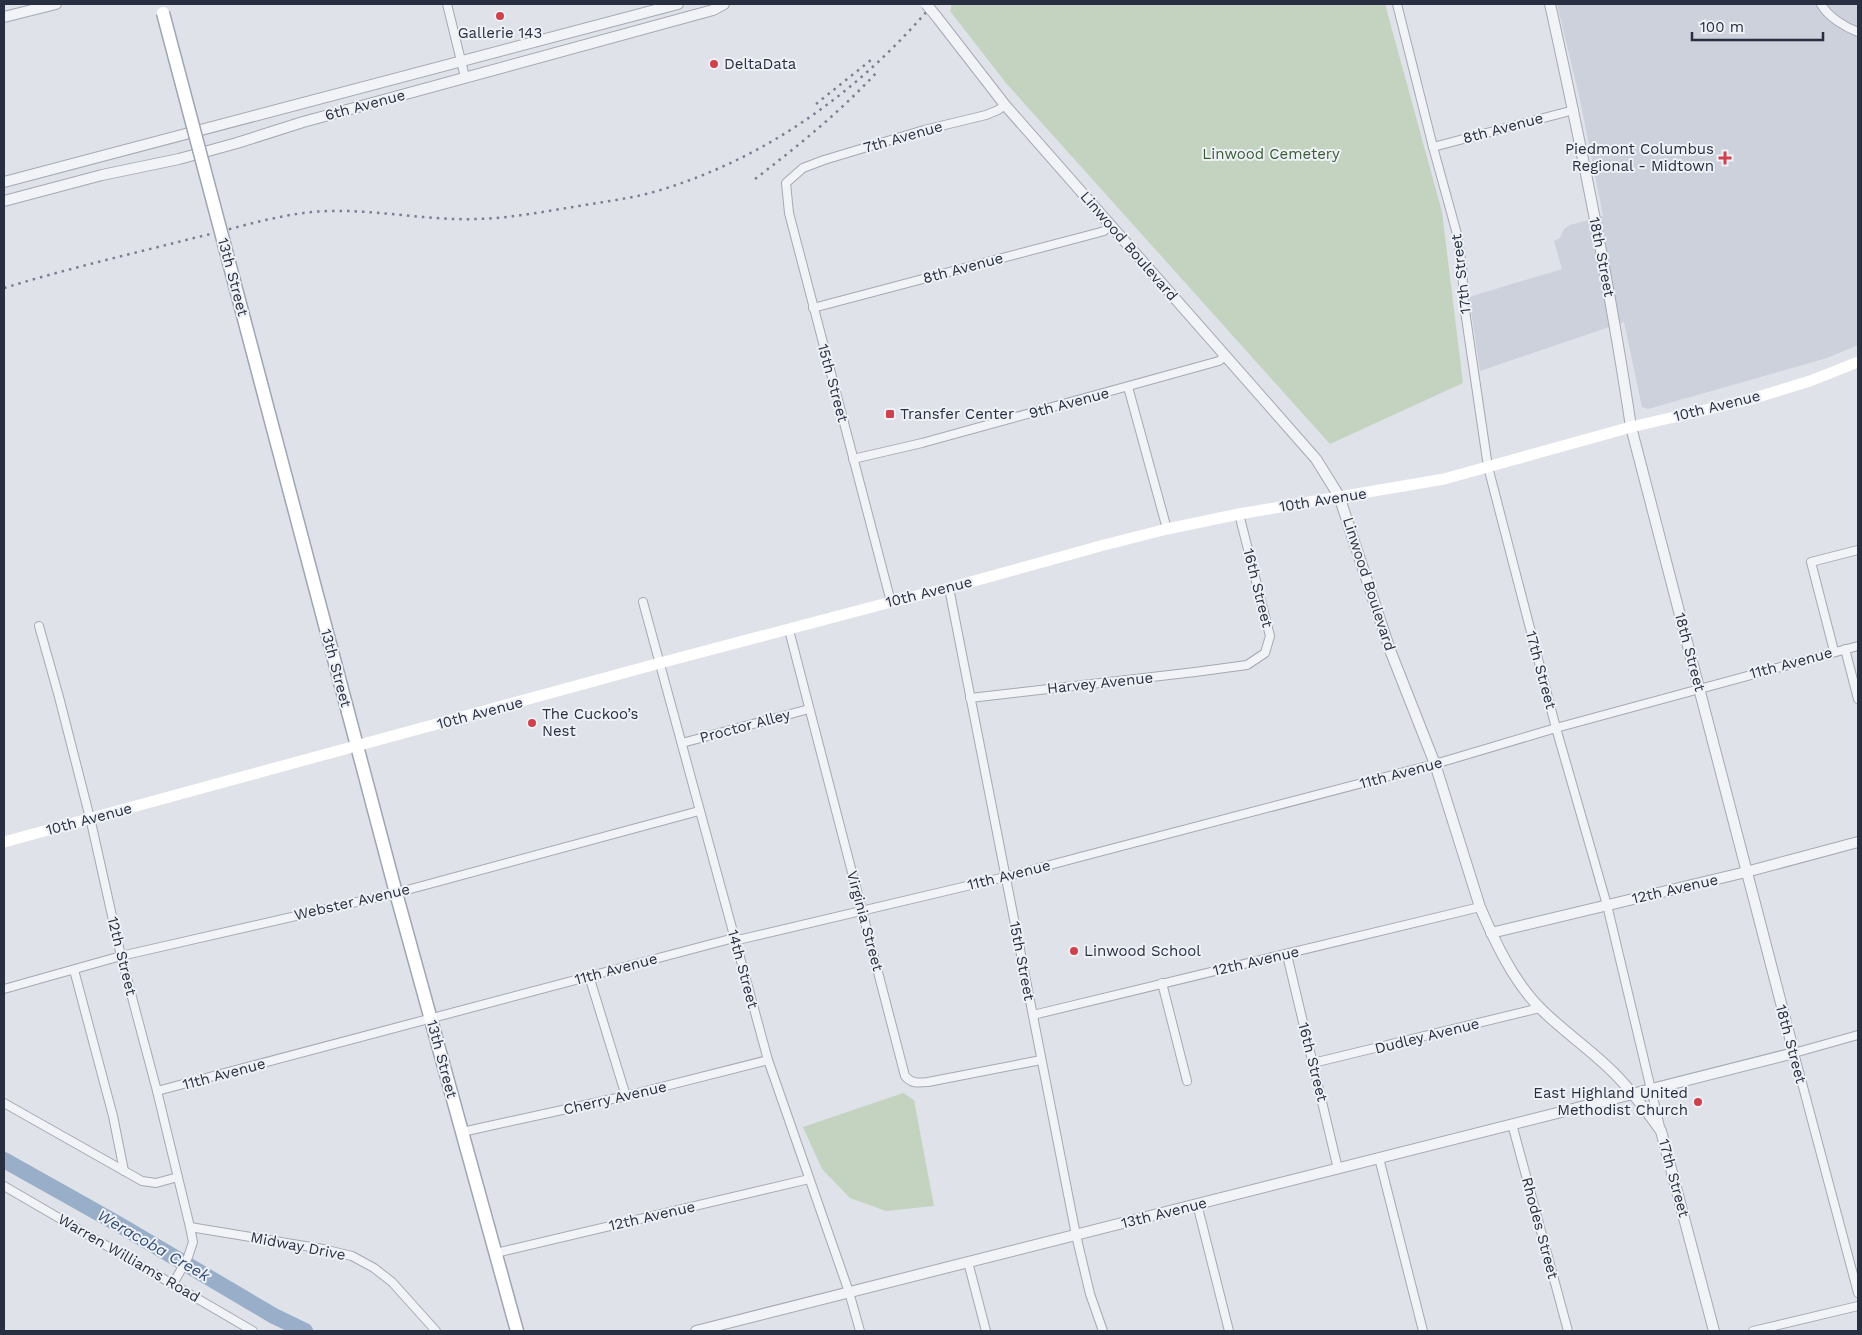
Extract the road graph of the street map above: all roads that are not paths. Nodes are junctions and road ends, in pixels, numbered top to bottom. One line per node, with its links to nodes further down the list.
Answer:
1 (56, 4): 10 (street)
2 (447, 4): 12 (street)
3 (678, 4): 12 (street, 6th Avenue)
4 (724, 4): 13 (street, 6th Avenue)
5 (926, 4): 14 (street, Linwood Boulevard, bridge)
6 (1397, 4): 16 (street, 17th Street)
7 (1550, 4): 15 (street, 18th Street)
8 (1821, 4): 11 (street)
9 (162, 8): 48 (main road, 13th Street, bridge)
10 (4, 18)
11 (1858, 32)
12 (462, 62): 13 (street); 18 (street, 6th Avenue)
13 (465, 77): 19 (street, 6th Avenue)
14 (1005, 105): 17 (street, 7th Avenue); 20 (street, Linwood Boulevard)
15 (1574, 110): 16 (street, 8th Avenue); 25 (street, 18th Street)
16 (1433, 147): 27 (street, 17th Street)
17 (801, 170): 21 (street, 15th Street)
18 (4, 182)
19 (4, 201)
20 (1110, 225): 21 (street, 8th Avenue); 22 (street, Linwood Boulevard)
21 (813, 308): 26 (street, 15th Street)
22 (1225, 356): 24 (street, 9th Avenue); 28 (street, Linwood Boulevard)
23 (1858, 362): 25 (main road, 10th Avenue)
24 (1128, 387): 26 (street, 9th Avenue); 30 (street)
25 (1631, 427): 27 (main road, 10th Avenue); 42 (street, 18th Street)
26 (853, 459): 34 (street, 15th Street)
27 (1488, 467): 28 (main road, 10th Avenue); 46 (street, 17th Street)
28 (1339, 496): 29 (main road, 10th Avenue); 49 (street, Linwood Boulevard)
29 (1239, 514): 30 (main road, 10th Avenue); 41 (street, 16th Street)
30 (1167, 529): 32 (main road, 10th Avenue)
31 (1858, 550): 39 (street)
32 (949, 588): 34 (main road, 10th Avenue); 43 (street, 15th Street)
33 (643, 602): 40 (street, 14th Street)
34 (891, 602): 36 (main road, 10th Avenue)
35 (39, 626): 51 (street, 12th Street)
36 (790, 630): 40 (main road, 10th Avenue); 45 (street, Virginia Street)
37 (1858, 646): 38 (street, 11th Avenue)
38 (1845, 649): 39 (street, 11th Avenue); 44 (street)
39 (1834, 651): 42 (street, 11th Avenue)
40 (660, 663): 47 (street, 14th Street); 48 (main road, 10th Avenue)
41 (1230, 667): 43 (street, Harvey Avenue)
42 (1700, 688): 46 (street, 11th Avenue); 54 (street, 18th Street)
43 (970, 698): 55 (street, 15th Street)
44 (1858, 700)
45 (809, 709): 47 (street, Proctor Alley); 59 (street, Virginia Street)
46 (1556, 728): 49 (street, 11th Avenue); 57 (street, 17th Street)
47 (682, 743): 50 (street, 14th Street)
48 (356, 746): 51 (main road, 10th Avenue); 56 (main road, 13th Street)
49 (1435, 764): 55 (street, 11th Avenue); 58 (street, Linwood Boulevard)
50 (699, 811): 56 (street, Webster Avenue); 61 (street, 14th Street)
51 (90, 820): 52 (main road, 10th Avenue); 63 (street, 12th Street)
52 (4, 842)
53 (1858, 842): 54 (street, 12th Avenue)
54 (1746, 872): 57 (street, 12th Avenue); 72 (street, 18th Street)
55 (1005, 877): 59 (street, 11th Avenue); 69 (street, 15th Street)
56 (396, 893): 63 (street, Webster Avenue); 70 (main road, 13th Street)
57 (1607, 905): 60 (street, 12th Avenue); 77 (street, 17th Street)
58 (1480, 907): 60 (street, Linwood Boulevard); 62 (street, 12th Avenue)
59 (862, 910): 61 (street, 11th Avenue); 74 (street, Virginia Street)
60 (1491, 933): 68 (street, Linwood Boulevard)
61 (734, 938): 65 (street, 11th Avenue); 73 (street, 14th Street)
62 (1286, 955): 66 (street, 12th Avenue); 75 (street, 16th Street)
63 (121, 956): 64 (street, Webster Avenue); 78 (street, 12th Street)
64 (74, 970): 67 (street, Webster Avenue); 87 (street)
65 (590, 976): 70 (street, 11th Avenue); 80 (street)
66 (1162, 983): 69 (street, 12th Avenue); 76 (street)
67 (4, 989)
68 (1540, 1008): 75 (street, Dudley Avenue); 79 (street, Linwood Boulevard)
69 (1033, 1015): 74 (street, 15th Street)
70 (432, 1019): 78 (street, 11th Avenue); 84 (main road, 13th Street)
71 (1858, 1035): 72 (street, 13th Avenue)
72 (1794, 1053): 77 (street, 13th Avenue); 98 (street, 18th Street)
73 (768, 1060): 80 (street, Cherry Avenue); 89 (street, 14th Street)
74 (1041, 1060): 93 (street, 15th Street)
75 (1313, 1063): 86 (street, 16th Street)
76 (1187, 1081)
77 (1650, 1089): 79 (street, 13th Avenue); 83 (street, 17th Street)
78 (157, 1091): 88 (street, 12th Street)
79 (1632, 1094): 82 (street, 13th Avenue); 83 (street)
80 (626, 1096): 84 (street, Cherry Avenue)
81 (4, 1103): 87 (street)
82 (1512, 1124): 85 (street, 13th Avenue); 109 (street, Rhodes Street)
83 (1661, 1131): 110 (street, 17th Street)
84 (462, 1132): 94 (main road, 13th Street)
85 (1379, 1158): 86 (street, 13th Avenue); 108 (street)
86 (1338, 1169): 91 (street, 13th Avenue)
87 (124, 1171): 88 (street)
88 (178, 1178): 92 (street, 12th Street)
89 (809, 1179): 94 (street, 12th Avenue); 97 (street, 14th Street)
90 (4, 1186): 96 (street, Warren Williams Road)
91 (1197, 1204): 93 (street, 13th Avenue); 107 (street)
92 (190, 1227): 96 (street, 12th Street); 101 (street, Midway Drive)
93 (1076, 1235): 95 (street, 13th Avenue); 106 (street, 15th Street)
94 (496, 1253): 102 (main road, 13th Street)
95 (968, 1262): 97 (street, 13th Avenue); 105 (street)
96 (173, 1284): 100 (street, Warren Williams Road)
97 (849, 1292): 103 (street, 13th Avenue); 104 (street, 14th Street)
98 (1858, 1293)
99 (1858, 1306): 111 (street)
100 (253, 1331)
101 (436, 1331)
102 (517, 1331)
103 (696, 1331)
104 (860, 1331)
105 (986, 1331)
106 (1102, 1331)
107 (1229, 1331)
108 (1423, 1331)
109 (1568, 1331)
110 (1714, 1331)
111 (1753, 1331)

